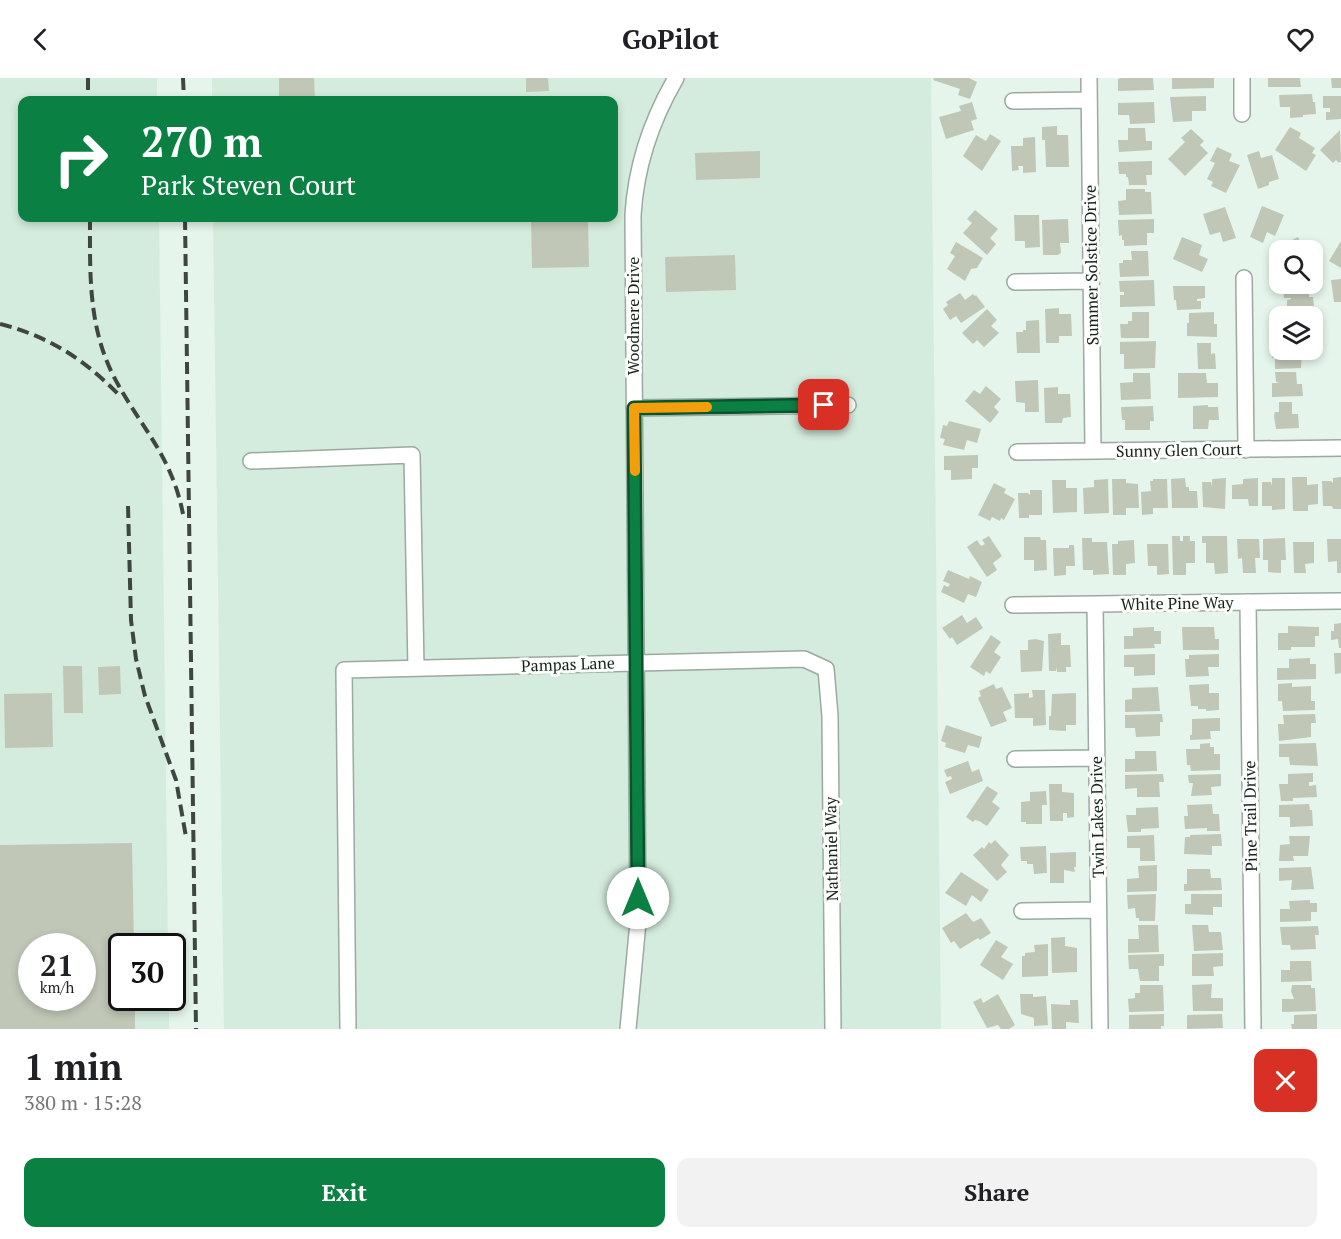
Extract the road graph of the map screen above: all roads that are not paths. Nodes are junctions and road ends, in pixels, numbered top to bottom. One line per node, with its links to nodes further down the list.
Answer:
1 (676, 78): 11 (street, Woodmere Drive)
2 (1089, 78): 5 (street, Summer Solstice Drive)
3 (1242, 78): 6 (street)
4 (1013, 100): 5 (street)
5 (1089, 100): 8 (street, Summer Solstice Drive)
6 (1242, 114)
7 (1244, 278): 13 (street)
8 (1091, 281): 9 (street); 14 (street, Summer Solstice Drive)
9 (1015, 282)
10 (848, 405): 11 (street)
11 (634, 408): 21 (street, Woodmere Drive)
12 (1341, 448): 13 (street, Sunny Glen Court)
13 (1246, 450): 14 (street, Sunny Glen Court)
14 (1094, 451): 15 (street, Sunny Glen Court)
15 (1017, 452)
16 (251, 461): 22 (street)
17 (1341, 601): 18 (street, White Pine Way)
18 (1248, 602): 19 (street, White Pine Way); 32 (street, Pine Trail Drive)
19 (1095, 604): 20 (street, White Pine Way); 24 (street, Twin Lakes Drive)
20 (1013, 605)
21 (636, 662): 22 (street, Pampas Lane); 23 (street, Pampas Lane); 29 (street, Woodmere Drive)
22 (416, 668): 28 (street, Pampas Lane)
23 (826, 669): 30 (street, Nathaniel Way)
24 (1097, 758): 25 (street); 26 (street, Twin Lakes Drive)
25 (1015, 759)
26 (1098, 910): 27 (street); 31 (street, Twin Lakes Drive)
27 (1022, 911)
28 (348, 1029)
29 (628, 1029)
30 (833, 1029)
31 (1100, 1029)
32 (1253, 1029)

